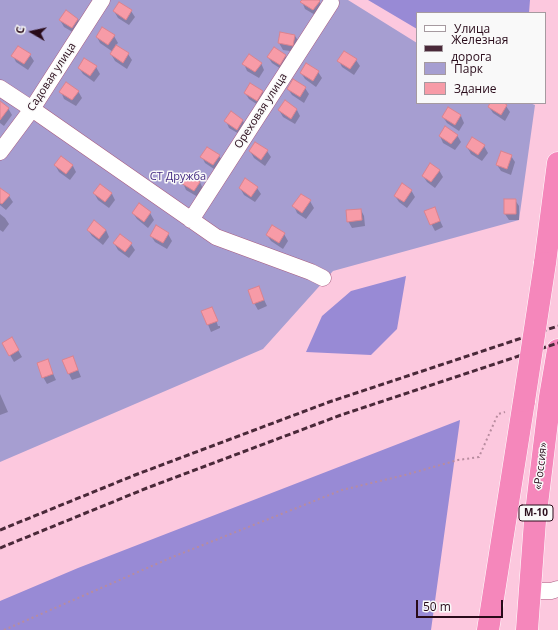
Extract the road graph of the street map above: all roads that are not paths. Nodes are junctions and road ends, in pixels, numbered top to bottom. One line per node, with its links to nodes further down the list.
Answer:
1 (102, 0): 4 (street, Садовая улица)
2 (331, 3): 7 (street, Ореховая улица)
3 (0, 88): 4 (street)
4 (32, 108): 5 (street, Садовая улица); 7 (street)
5 (0, 152)
6 (558, 163): 12 (highway, М-10, bridge)
7 (191, 220): 8 (street)
8 (323, 278)
9 (558, 350): 11 (highway, «Россия» / М-10)
10 (558, 589): 11 (street)
11 (530, 591): 13 (highway, «Россия» / М-10)
12 (488, 630)
13 (527, 630)

